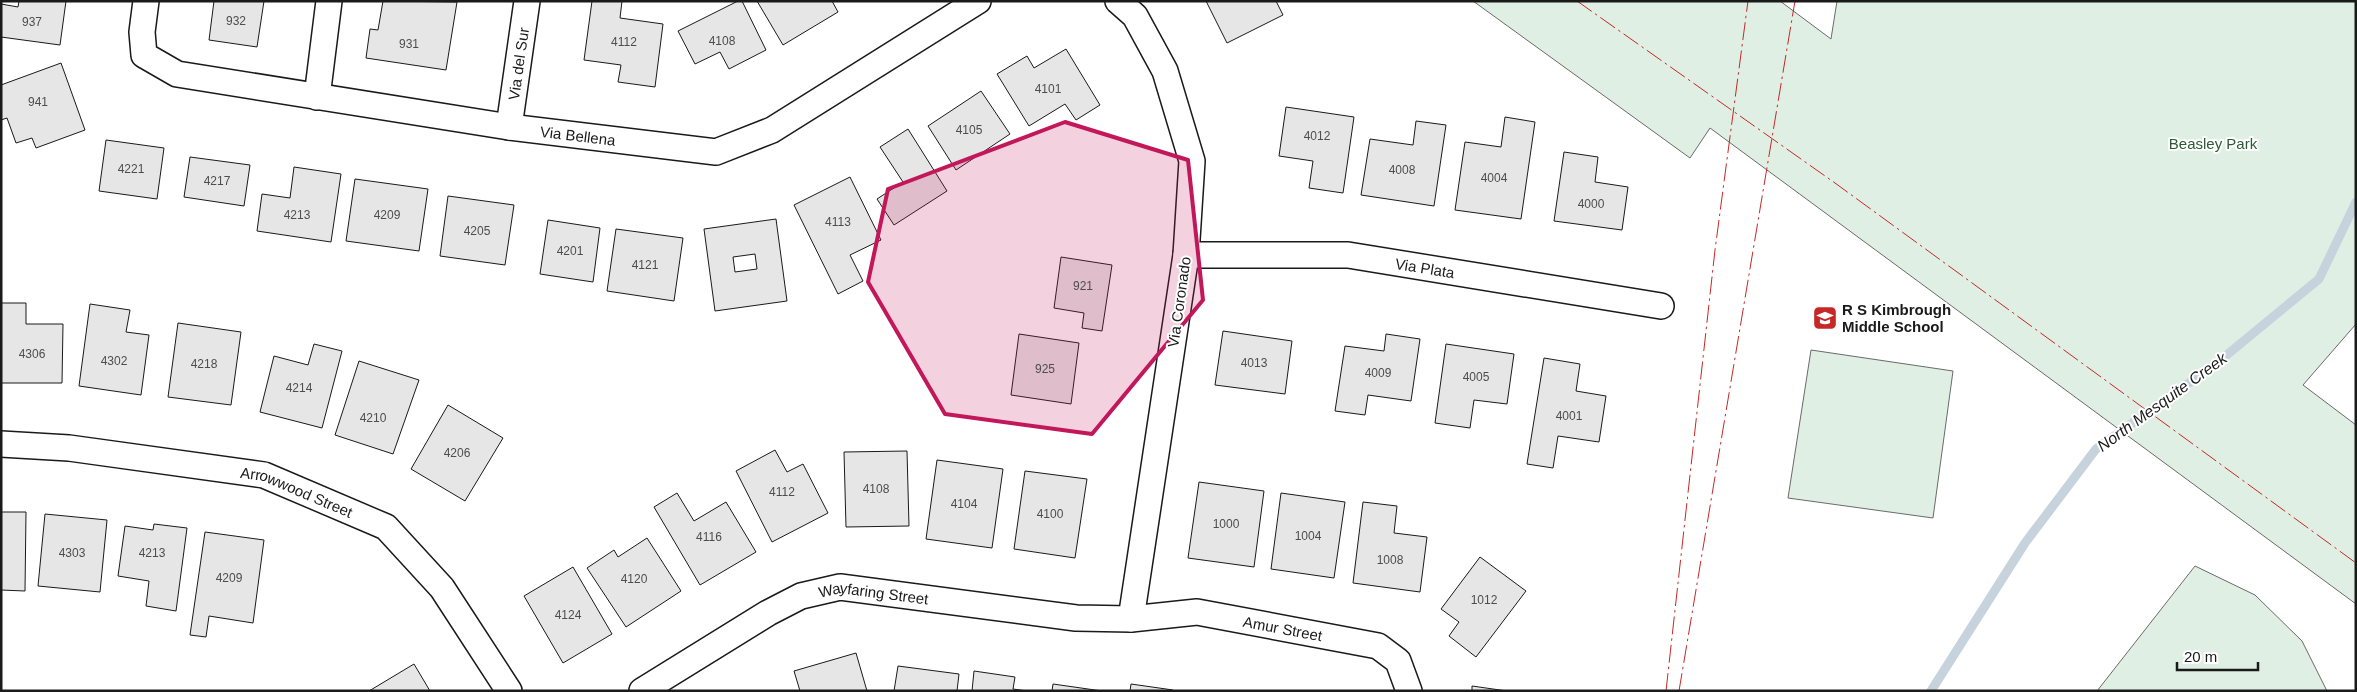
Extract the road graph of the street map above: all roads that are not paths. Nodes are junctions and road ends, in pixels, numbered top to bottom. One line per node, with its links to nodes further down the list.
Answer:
1 (146, 1): 6 (street, Via Bellena)
2 (330, 1): 6 (street)
3 (527, 1): 7 (street, Via del Sur)
4 (978, 1): 7 (street, Via Bellena)
5 (1118, 1): 8 (street, Via Coronado)
6 (317, 97): 7 (street, Via Bellena)
7 (509, 127)
8 (1186, 255): 9 (street, Via Plata); 11 (street, Via Coronado)
9 (1661, 306)
10 (1, 444): 12 (street, Arrowwood Street)
11 (1131, 619): 13 (street, Wayfaring Street); 14 (street, Amur Street)
12 (509, 691)
13 (642, 691)
14 (1409, 691)

